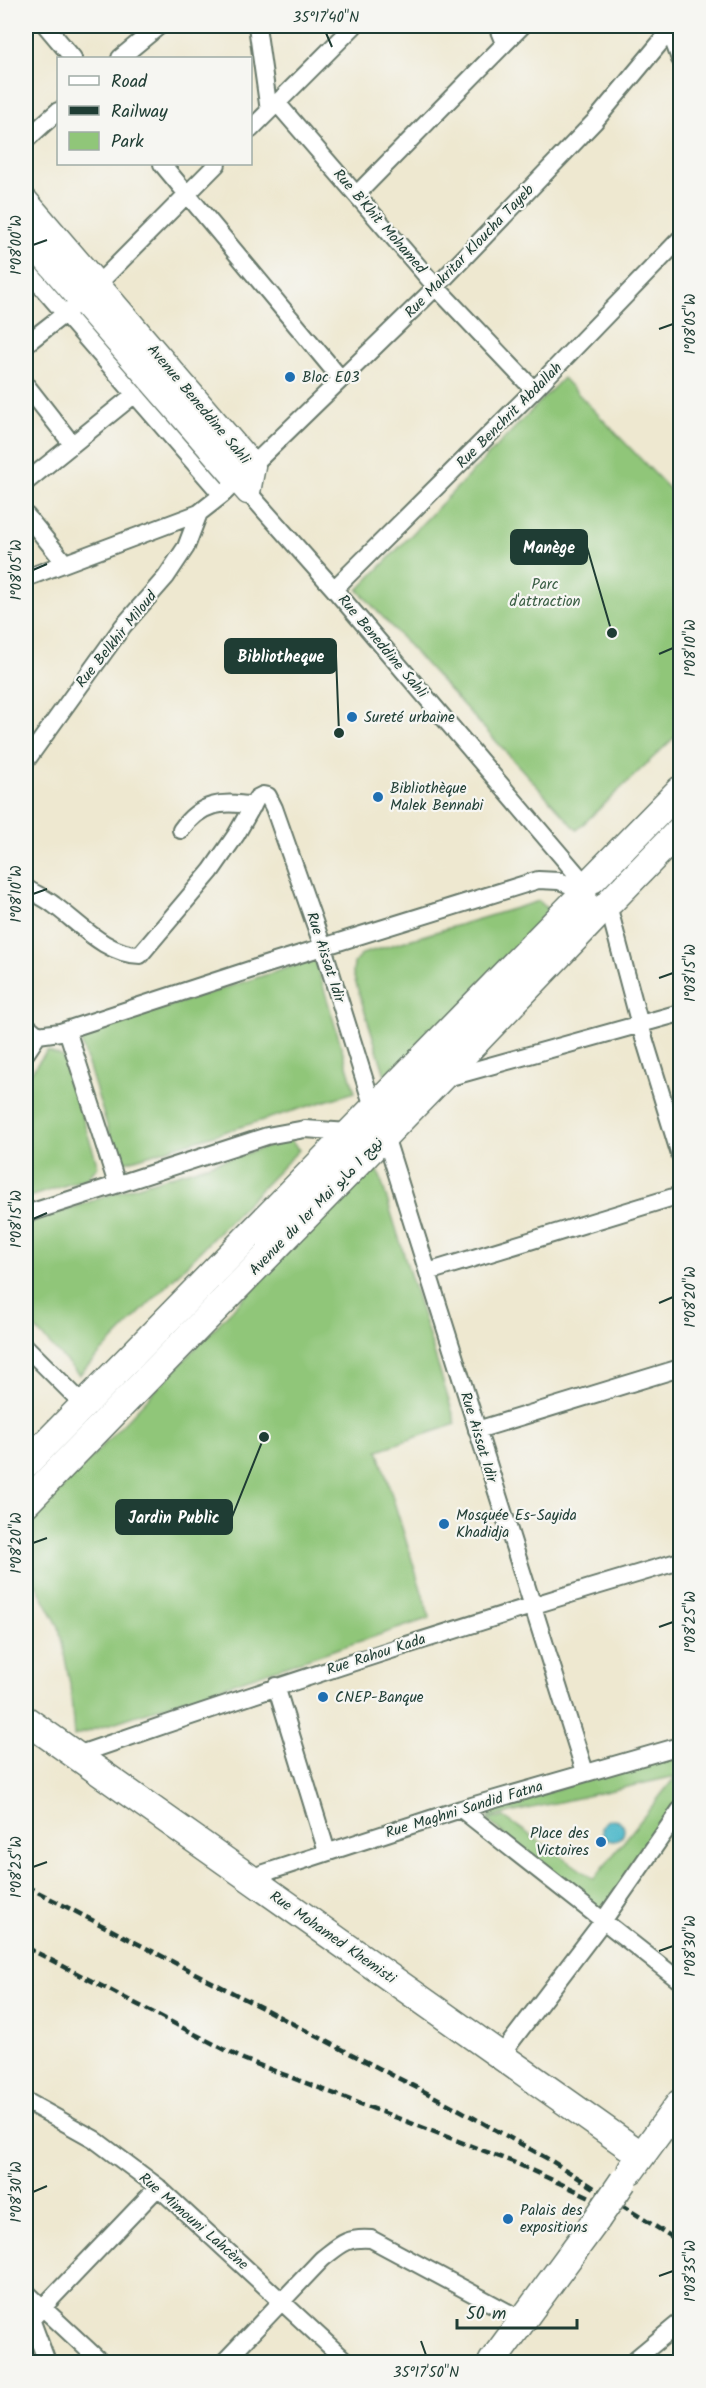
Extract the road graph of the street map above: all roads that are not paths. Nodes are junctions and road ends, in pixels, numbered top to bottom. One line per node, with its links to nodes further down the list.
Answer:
1 (46, 26): 9 (street)
2 (159, 26): 10 (street)
3 (257, 26): 12 (street)
4 (354, 26): 12 (street)
5 (498, 26): 8 (street)
6 (522, 26): 8 (street)
7 (671, 27): 11 (street); 24 (street, Rue Makritar Kloucha Tayeb)
8 (504, 43): 19 (street)
9 (72, 57)
10 (121, 57)
11 (681, 59)
12 (273, 107): 14 (street); 19 (street, Rue B'Khit Mohamed)
13 (57, 112): 15 (street)
14 (252, 128)
15 (26, 140)
16 (163, 165): 18 (street)
17 (216, 165): 18 (street)
18 (187, 193): 25 (street); 27 (street)
19 (357, 194): 24 (street, Rue B'Khit Mohamed)
20 (26, 201): 25 (street, Avenue Beneddine Sahli)
21 (26, 237): 25 (street, Avenue Beneddine Sahli)
22 (681, 239): 29 (street, Rue Benchrit Abdallah)
23 (26, 269): 25 (street, Avenue Beneddine Sahli)
24 (436, 286): 27 (street, Rue Makritar Kloucha Tayeb); 29 (street, Rue B'Khit Mohamed)
25 (81, 300): 26 (street); 30 (street, Avenue Beneddine Sahli); 33 (street, Avenue Beneddine Sahli)
26 (26, 344)
27 (341, 379): 33 (street, Rue Makritar Kloucha Tayeb)
28 (26, 385): 31 (street)
29 (534, 390): 38 (street, Rue Benchrit Abdallah)
30 (135, 394): 31 (street); 33 (street, Avenue Beneddine Sahli)
31 (72, 444): 32 (street)
32 (26, 482)
33 (240, 483): 34 (street, Rue Makritar Kloucha Tayeb); 38 (street, Rue Beneddine Sahli)
34 (199, 513): 36 (street); 39 (street, Rue Belkhir Miloud)
35 (26, 515): 36 (street)
36 (64, 562): 37 (street)
37 (26, 578)
38 (334, 589): 49 (street, Rue Beneddine Sahli)
39 (47, 729): 40 (street); 41 (street, Rue Belkhir Miloud)
40 (26, 737)
41 (26, 761)
42 (681, 790): 49 (main road)
43 (252, 806): 44 (street); 48 (street); 50 (street, Rue Aïssat Idir)
44 (181, 830)
45 (681, 830): 47 (main road)
46 (681, 848): 47 (street)
47 (655, 856): 49 (main road)
48 (26, 888)
49 (595, 895): 50 (street); 52 (street); 56 (main road, Avenue du 1er Mai نهج 1 مايو); 57 (main road, Avenue du 1er Mai نهج 1 مايو)
50 (323, 947): 54 (street); 57 (street, Rue Aïssat Idir)
51 (681, 1013): 52 (street)
52 (640, 1025): 56 (street); 60 (street)
53 (32, 1030): 54 (street); 55 (street)
54 (67, 1030): 61 (street)
55 (26, 1053)
56 (439, 1080): 59 (main road, Avenue du 1er Mai نهج 1 مايو)
57 (373, 1107): 58 (main road, Avenue du 1er Mai نهج 1 مايو); 59 (main road)
58 (349, 1132): 61 (street); 67 (main road, Avenue du 1er Mai نهج 1 مايو)
59 (385, 1136): 64 (street, Rue Aissat Idir); 70 (main road, Avenue du 1er Mai نهج 1 مايو)
60 (681, 1155)
61 (117, 1184): 63 (street)
62 (681, 1195): 64 (street)
63 (26, 1214)
64 (428, 1272): 68 (street, Rue Aissat Idir)
65 (26, 1347): 67 (street)
66 (681, 1368): 68 (street)
67 (84, 1404): 69 (main road, Avenue du 1er Mai نهج 1 مايو)
68 (477, 1430): 72 (street, Rue Aissat Idir)
69 (26, 1464)
70 (26, 1503)
71 (681, 1561): 72 (street, Rue Rahou Kada)
72 (532, 1604): 73 (street, Rue Rahou Kada); 77 (street, Rue Aissat Idir)
73 (276, 1686): 76 (street, Rue Rahou Kada); 80 (street)
74 (26, 1720): 76 (main road, Rue Mohamed Khemisti)
75 (681, 1746): 77 (street, Rue Maghni Sandid Fatna)
76 (74, 1756): 81 (main road, Rue Mohamed Khemisti)
77 (585, 1772): 78 (street, Rue Maghni Sandid Fatna)
78 (460, 1809): 80 (street, Rue Maghni Sandid Fatna); 82 (street)
79 (681, 1810): 82 (street)
80 (327, 1852): 81 (street, Rue Maghni Sandid Fatna)
81 (249, 1878): 84 (main road, Rue Mohamed Khemisti)
82 (603, 1921): 83 (street); 84 (street)
83 (681, 1981)
84 (501, 2055): 87 (main road, Rue Mohamed Khemisti)
85 (26, 2101): 88 (street, Rue Mimouni Lahcène)
86 (681, 2103): 87 (main road)
87 (641, 2155): 93 (main road, bridge)
88 (158, 2187): 90 (street, Rue Mimouni Lahcène); 91 (street)
89 (26, 2292): 91 (street)
90 (282, 2300): 93 (street); 96 (street); 97 (street, Rue Mimouni Lahcène)
91 (33, 2317): 94 (street); 95 (street)
92 (678, 2324): 99 (street)
93 (512, 2341): 98 (main road)
94 (47, 2362)
95 (101, 2362)
96 (224, 2362)
97 (347, 2362)
98 (492, 2362)
99 (632, 2362)

